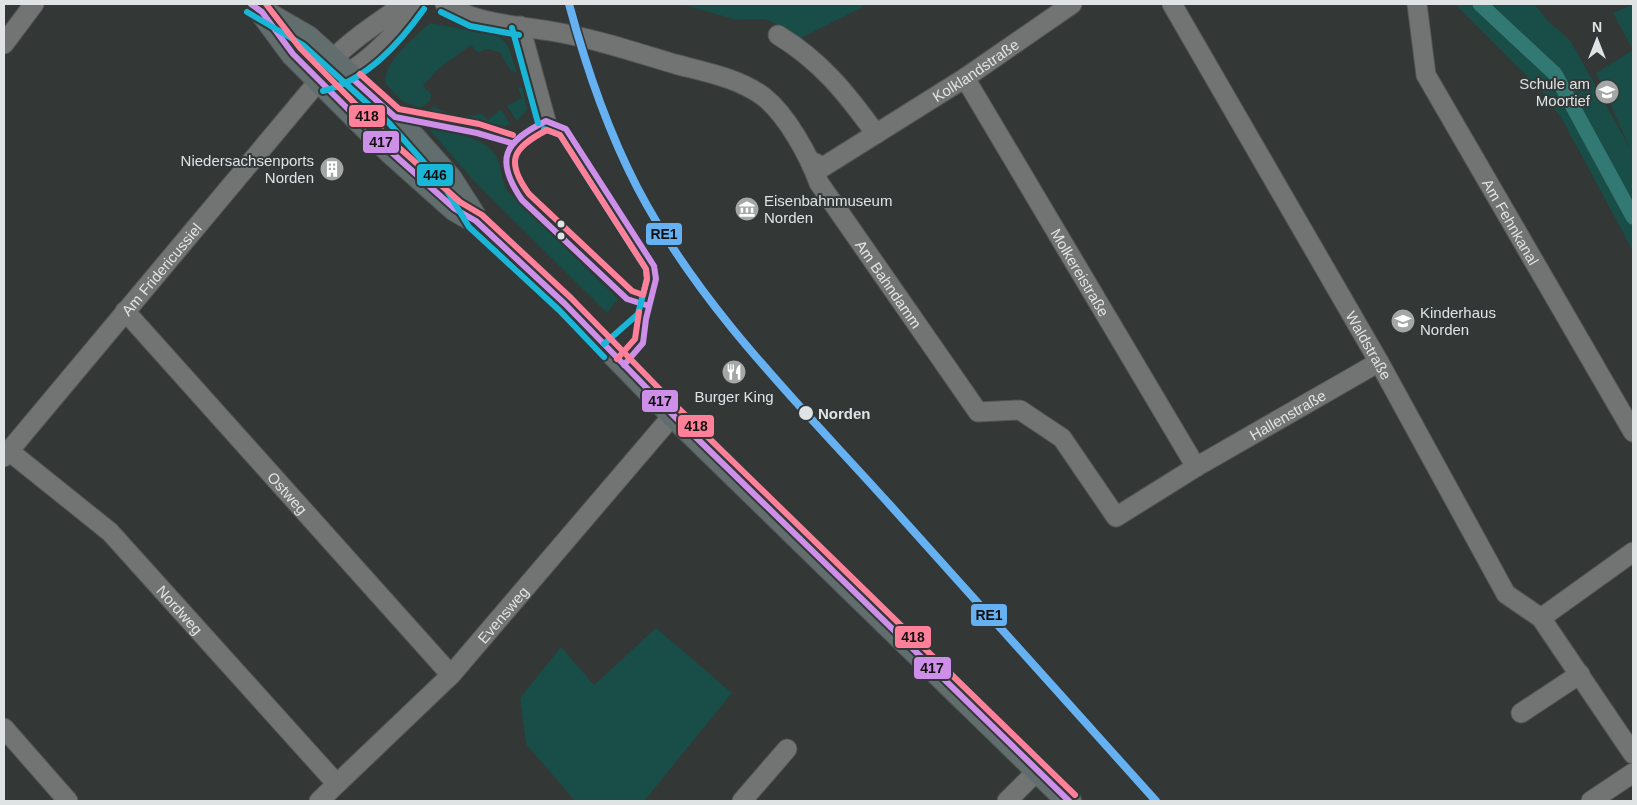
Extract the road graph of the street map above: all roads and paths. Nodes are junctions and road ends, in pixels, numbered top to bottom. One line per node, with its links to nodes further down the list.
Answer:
1 (34, 4): 12 (street)
2 (405, 4): 13 (street)
3 (418, 4): 13 (street)
4 (445, 4): 10 (street, Am Bahndamm)
5 (1072, 4): 9 (street, Kolklandstraße)
6 (1172, 4): 21 (street, Waldstraße)
7 (1417, 4): 23 (street, Am Fehnkanal)
8 (256, 8): 13 (main road); 15 (main road)
9 (1050, 10): 14 (street, Kolklandstraße)
10 (520, 26): 16 (street); 18 (street, Am Bahndamm)
11 (778, 35): 17 (street)
12 (4, 44)
13 (340, 66): 15 (street); 19 (main road)
14 (966, 78): 17 (street, Kolklandstraße); 25 (street, Molkereistraße)
15 (321, 82): 19 (main road); 20 (street, Am Fridericussiel)
16 (546, 122)
17 (876, 134): 18 (street, Kolklandstraße)
18 (811, 161): 25 (street, Am Bahndamm)
19 (476, 221): 22 (main road)
20 (125, 311): 24 (street, Am Fridericussiel); 29 (street, Ostweg)
21 (1379, 362): 25 (street, Hallenstraße); 27 (street, Waldstraße)
22 (673, 415): 29 (street, Evensweg); 34 (main road)
23 (1633, 432)
24 (6, 454): 36 (street, Nordweg)
25 (1196, 467)
26 (1633, 552): 27 (street)
27 (1540, 618): 28 (street, Waldstraße)
28 (1580, 674): 30 (street); 33 (street, Waldstraße)
29 (451, 675): 36 (street, Evensweg)
30 (1521, 713)
31 (4, 728): 37 (street)
32 (787, 749): 39 (street)
33 (1633, 754)
34 (1038, 770): 40 (street); 41 (main road)
35 (1633, 773): 42 (street)
36 (336, 783): 38 (street, Evensweg)
37 (68, 801)
38 (320, 801)
39 (742, 801)
40 (1007, 801)
41 (1069, 801)
42 (1591, 801)

